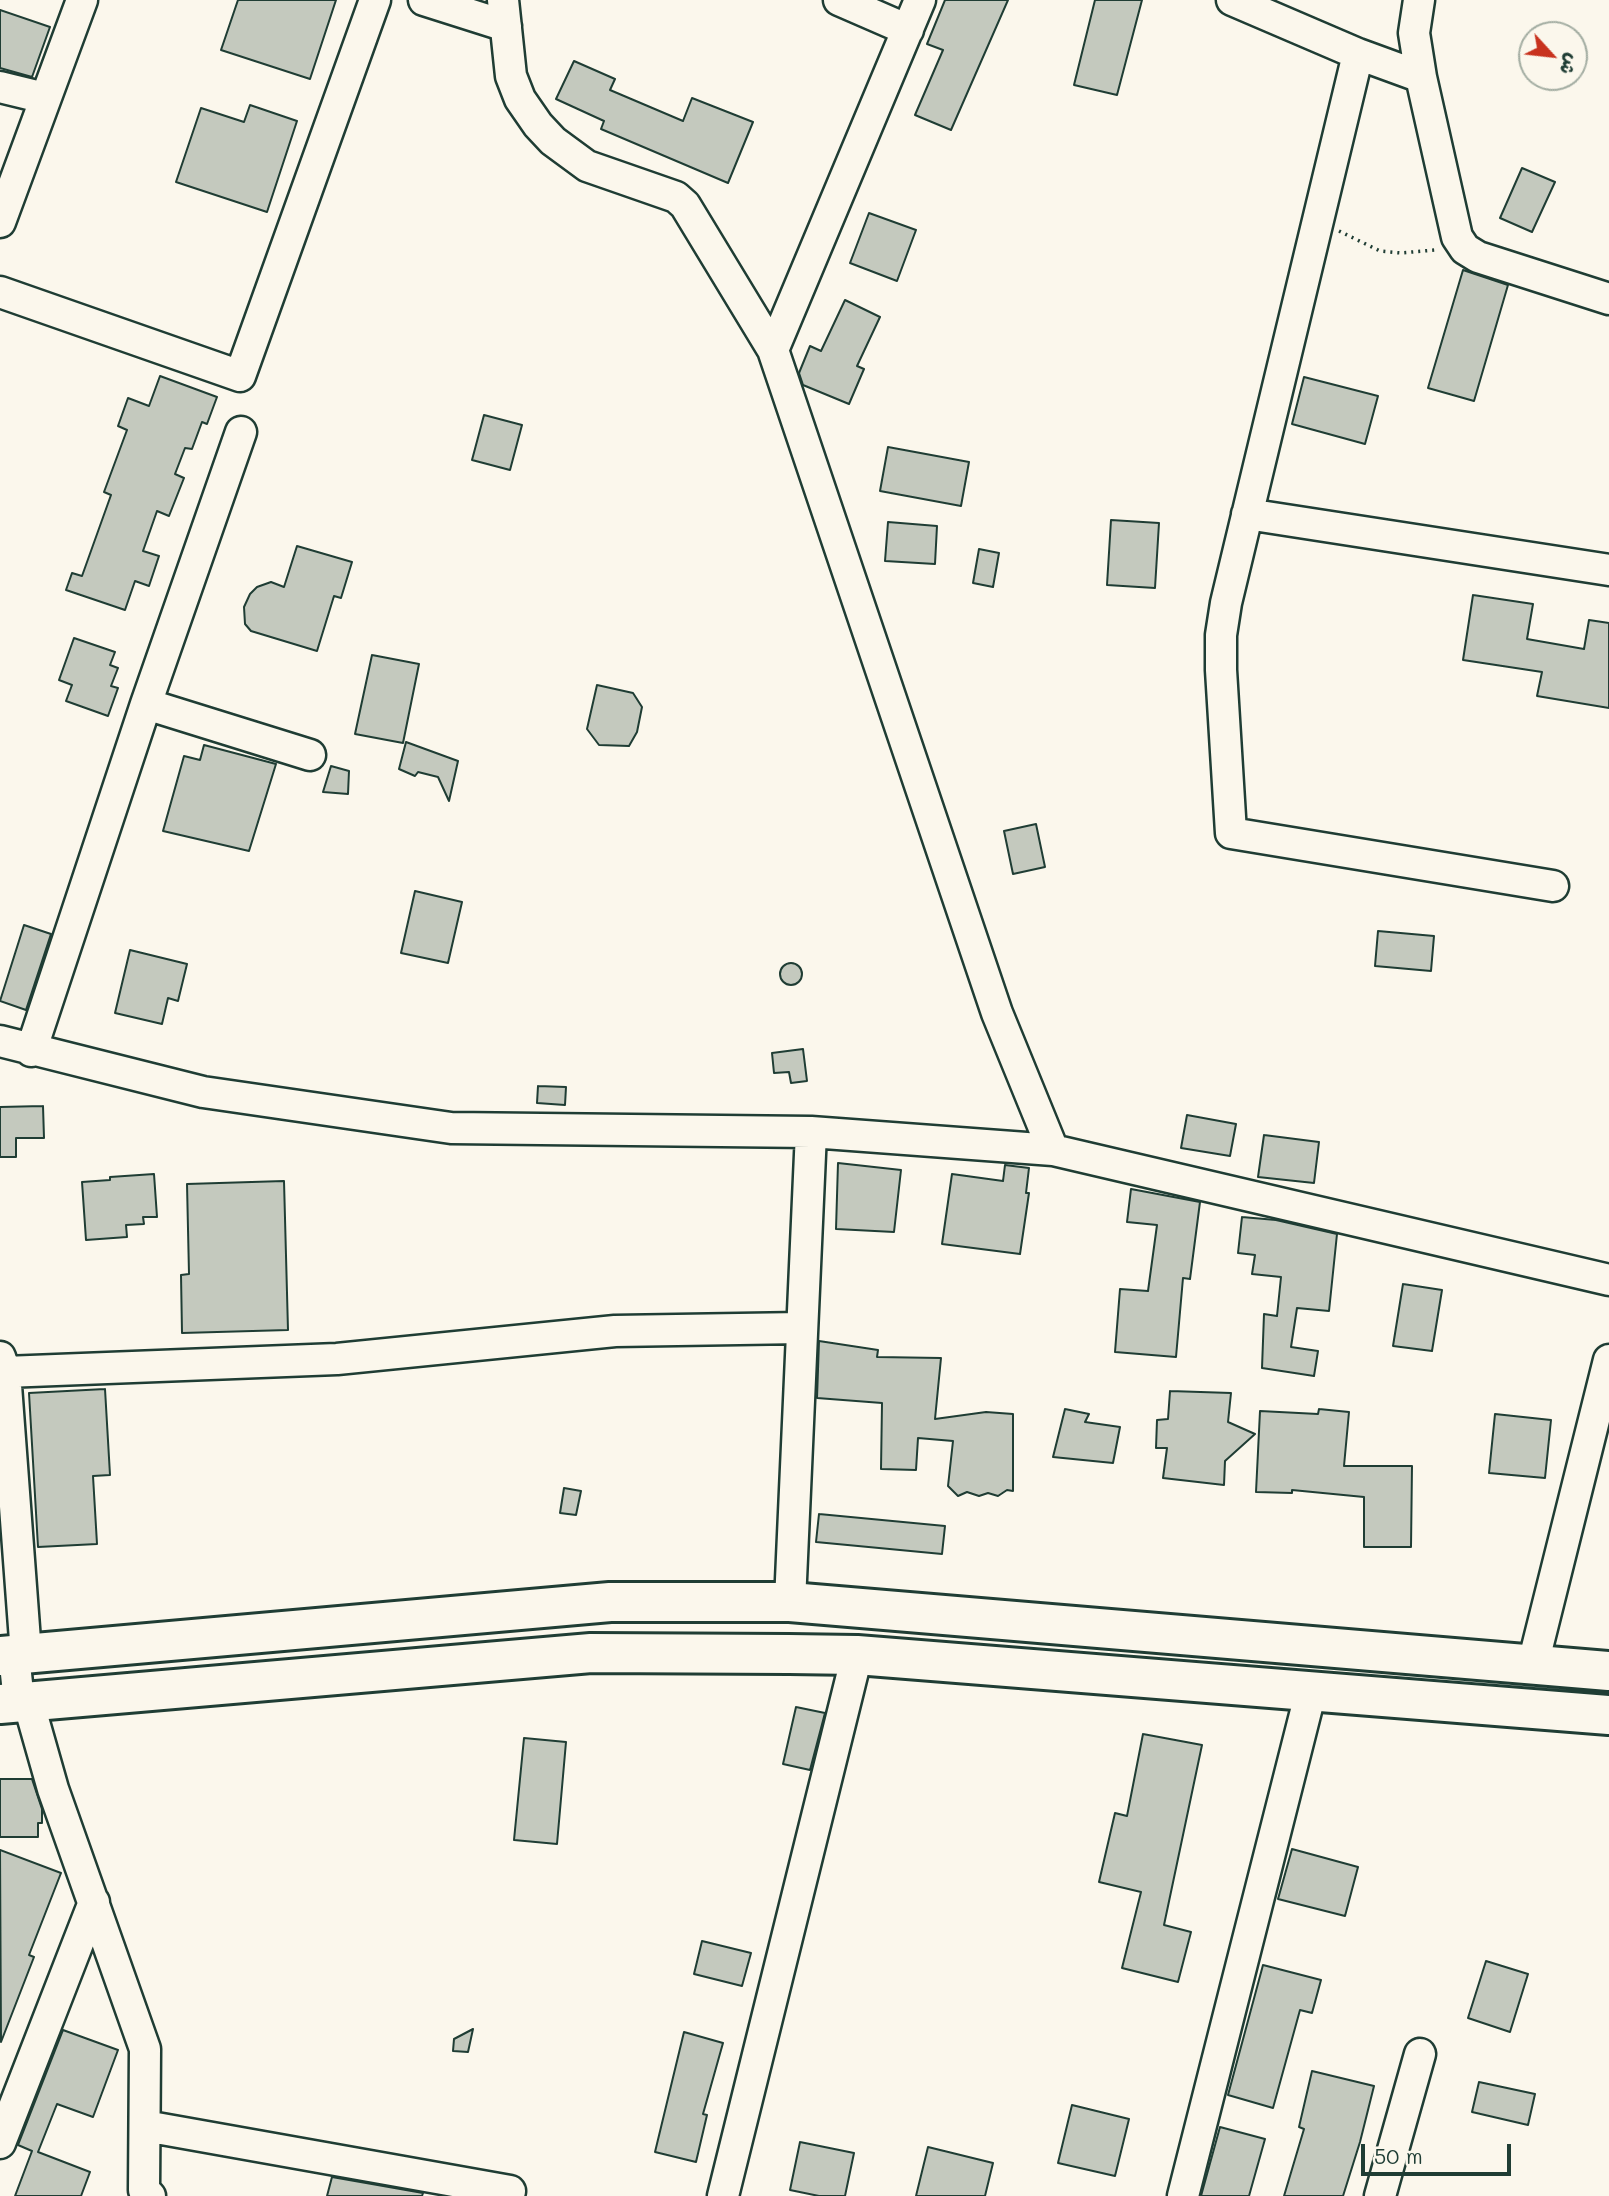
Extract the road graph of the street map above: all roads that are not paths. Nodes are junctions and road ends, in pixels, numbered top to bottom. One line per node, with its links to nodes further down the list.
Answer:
1 (82, 0): 13 (street)
2 (375, 0): 15 (street)
3 (424, 0): 8 (street)
4 (839, 0): 9 (street)
5 (920, 0): 9 (street)
6 (1232, 0): 10 (street)
7 (1419, 0): 11 (street)
8 (505, 13): 17 (street)
9 (908, 30): 17 (street)
10 (1358, 54): 11 (street); 19 (street)
11 (1421, 77): 16 (street)
12 (0, 87): 13 (street)
13 (45, 98): 14 (street)
14 (0, 222)
15 (0, 292)
16 (1609, 299)
17 (773, 350): 27 (street)
18 (241, 432): 21 (street)
19 (1247, 514): 20 (street); 23 (street)
20 (1609, 570)
21 (146, 704): 22 (street); 25 (street)
22 (310, 755)
23 (1553, 886)
24 (0, 1041): 25 (street)
25 (31, 1051): 26 (street)
26 (811, 1132): 27 (street); 29 (street)
27 (1052, 1150): 28 (street)
28 (1609, 1280)
29 (801, 1328): 31 (street); 32 (street)
30 (1609, 1360): 35 (street)
31 (2, 1364): 33 (street)
32 (790, 1602): 33 (highway); 35 (highway)
33 (13, 1655): 38 (street)
34 (857, 1655): 37 (highway); 38 (highway); 46 (street)
35 (1533, 1664): 36 (highway)
36 (1609, 1671)
37 (1311, 1690): 39 (highway); 47 (street)
38 (16, 1702): 40 (street)
39 (1609, 1715)
40 (94, 1902): 42 (street); 43 (street)
41 (1420, 2054): 48 (street)
42 (145, 2126): 44 (street); 45 (street)
43 (0, 2143)
44 (510, 2191)
45 (150, 2196)
46 (723, 2196)
47 (1183, 2196)
48 (1380, 2196)

